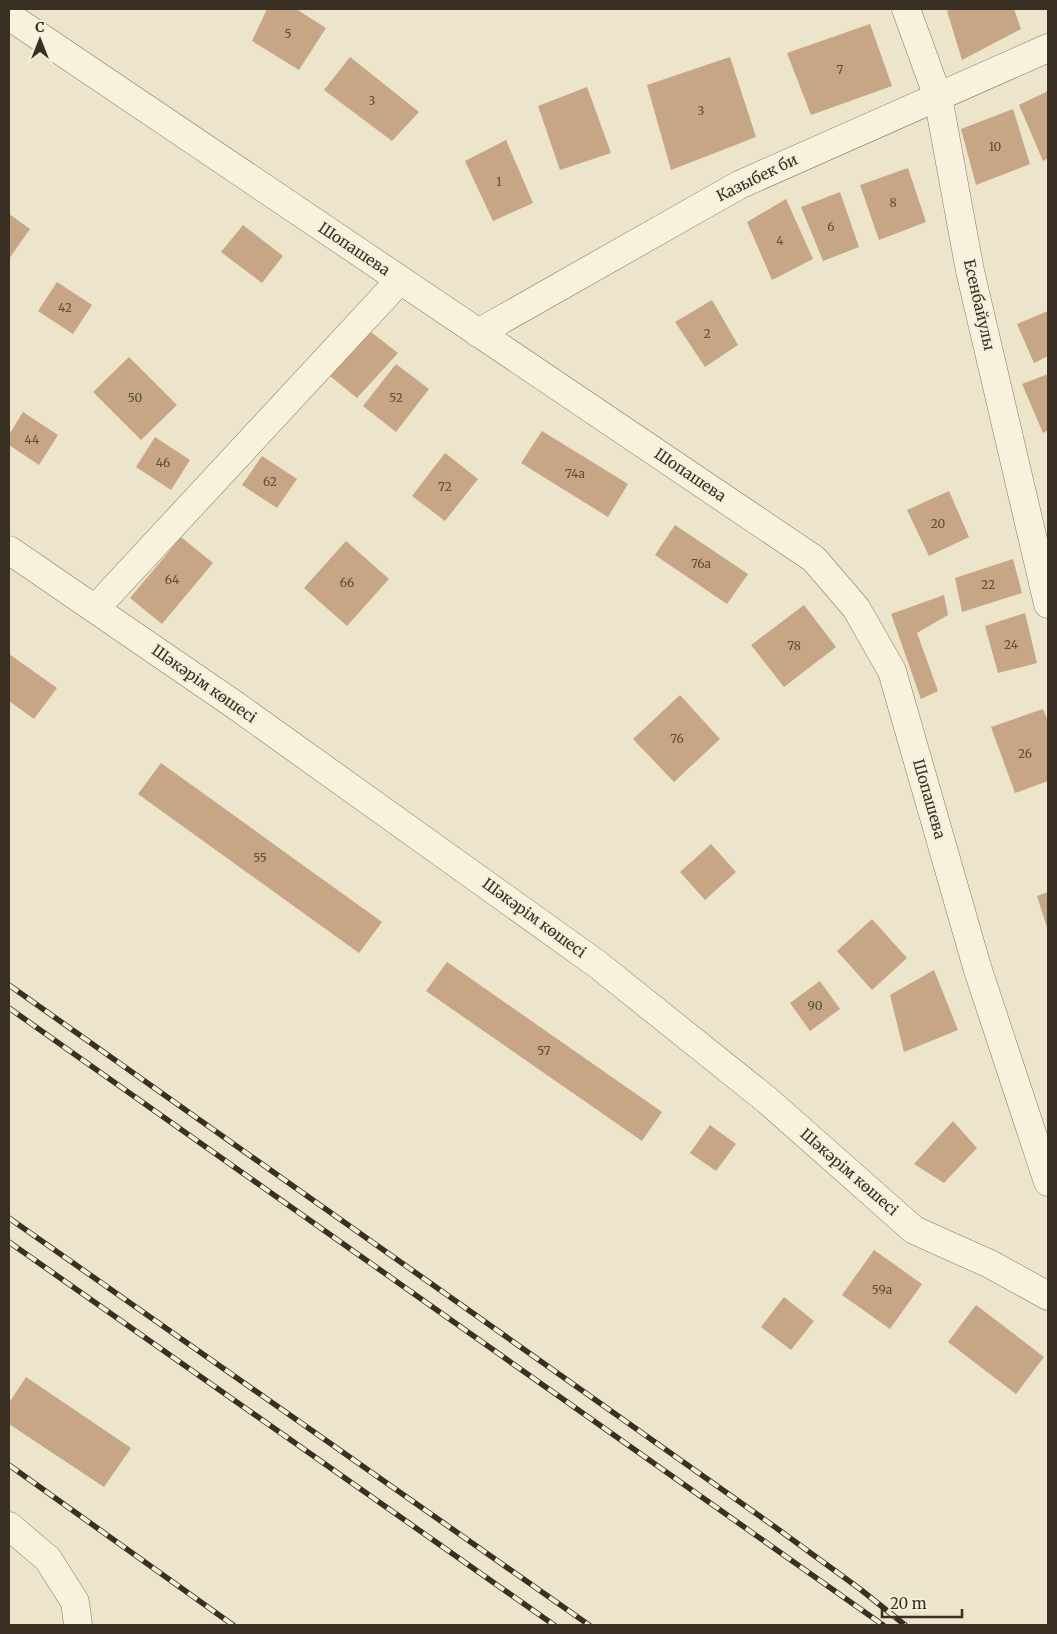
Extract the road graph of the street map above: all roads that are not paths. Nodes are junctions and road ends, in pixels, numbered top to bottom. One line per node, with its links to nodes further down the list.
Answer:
1 (906, 9): 4 (street, Есенбайулы)
2 (9, 16): 5 (street, Шопашева)
3 (1048, 48): 4 (street, Казыбек би)
4 (938, 97): 6 (street, Казыбек би); 8 (street, Есенбайулы)
5 (400, 280): 6 (street, Шопашева); 9 (street)
6 (478, 332): 10 (street, Шопашева)
7 (9, 550): 9 (street, Шәкәрім көшесі)
8 (1048, 604)
9 (95, 609): 11 (street, Шәкәрім көшесі)
10 (1048, 1182)
11 (1048, 1296)
12 (9, 1526): 13 (street)
13 (78, 1625)

